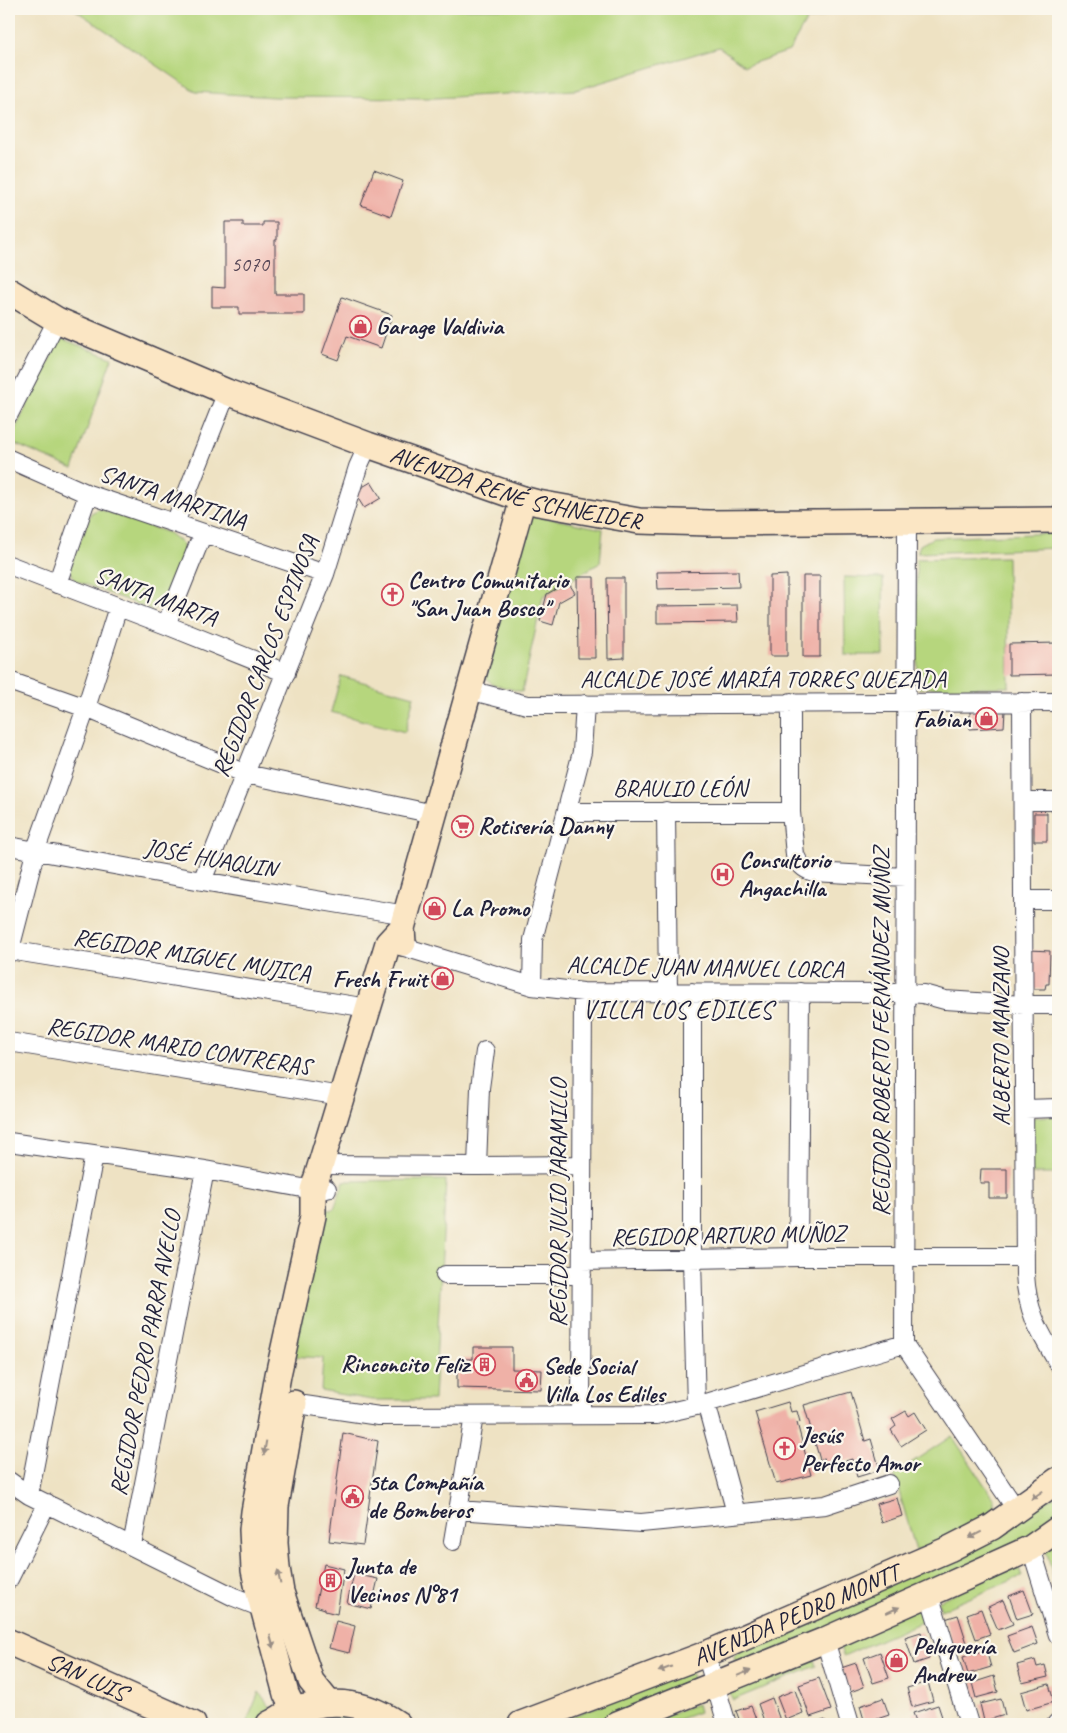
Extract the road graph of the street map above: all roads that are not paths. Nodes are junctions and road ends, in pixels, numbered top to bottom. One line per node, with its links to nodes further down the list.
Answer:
1 (9, 290): 2 (main road, AVENIDA RENÉ SCHNEIDER)
2 (58, 320): 3 (main road, AVENIDA RENÉ SCHNEIDER); 4 (street)
3 (227, 392): 5 (main road, AVENIDA RENÉ SCHNEIDER); 11 (street)
4 (9, 414)
5 (368, 445): 8 (main road, AVENIDA RENÉ SCHNEIDER); 14 (street, REGIDOR CARLOS ESPINOSA)
6 (9, 459): 7 (street, SANTA MARTINA)
7 (88, 494): 11 (street, SANTA MARTINA); 15 (street)
8 (523, 499): 10 (main road, AVENIDA RENÉ SCHNEIDER); 20 (main road)
9 (1058, 520): 10 (main road, AVENIDA RENÉ SCHNEIDER)
10 (907, 521): 22 (street, REGIDOR ROBERTO FERNÁNDEZ MUÑOZ)
11 (175, 523): 12 (street, SANTA MARTINA)
12 (203, 533): 14 (street, SANTA MARTINA); 17 (street)
13 (9, 565): 15 (street, SANTA MARTA)
14 (325, 574): 18 (street, REGIDOR CARLOS ESPINOSA)
15 (57, 584): 16 (street, SANTA MARTA)
16 (118, 607): 17 (street, SANTA MARTA); 26 (street)
17 (166, 624): 18 (street, SANTA MARTA)
18 (286, 673): 27 (street, REGIDOR CARLOS ESPINOSA)
19 (9, 681): 26 (street)
20 (469, 690): 25 (street, ALCALDE JOSÉ MARÍA TORRES QUEZADA); 33 (main road)
21 (791, 702): 22 (street, ALCALDE JOSÉ MARÍA TORRES QUEZADA); 25 (street, ALCALDE JOSÉ MARÍA TORRES QUEZADA); 32 (street)
22 (906, 702): 23 (street, ALCALDE JOSÉ MARÍA TORRES QUEZADA); 36 (street, REGIDOR ROBERTO FERNÁNDEZ MUÑOZ)
23 (1022, 702): 24 (street, ALCALDE JOSÉ MARÍA TORRES QUEZADA); 28 (street, ALBERTO MANZANO)
24 (1058, 702)
25 (585, 704): 31 (street)
26 (86, 708): 27 (street); 35 (street)
27 (246, 774): 33 (street); 37 (street, REGIDOR CARLOS ESPINOSA)
28 (1023, 801): 29 (street); 38 (street, ALBERTO MANZANO)
29 (1058, 801)
30 (666, 811): 31 (street, BRAULIO LEÓN); 32 (street, BRAULIO LEÓN); 46 (street)
31 (568, 812): 42 (street)
32 (792, 812): 36 (street)
33 (434, 814): 40 (main road)
34 (9, 846): 35 (street, JOSÉ HUAQUIN)
35 (36, 850): 37 (street, JOSÉ HUAQUIN); 41 (street)
36 (906, 877): 47 (street, REGIDOR ROBERTO FERNÁNDEZ MUÑOZ)
37 (202, 881): 40 (street, JOSÉ HUAQUIN)
38 (1024, 900): 39 (street); 48 (street, ALBERTO MANZANO)
39 (1058, 900)
40 (400, 933): 42 (street, ALCALDE JUAN MANUEL LORCA); 50 (main road); 59 (main road)
41 (9, 951): 50 (street, REGIDOR MIGUEL MUJICA)
42 (532, 986): 43 (street, ALCALDE JUAN MANUEL LORCA)
43 (583, 992): 46 (street, ALCALDE JUAN MANUEL LORCA); 58 (street, REGIDOR JULIO JARAMILLO)
44 (692, 992): 45 (street, ALCALDE JUAN MANUEL LORCA); 46 (street, ALCALDE JUAN MANUEL LORCA); 66 (street)
45 (800, 992): 47 (street, ALCALDE JUAN MANUEL LORCA); 63 (street)
46 (668, 993)
47 (905, 993): 48 (street, ALCALDE JUAN MANUEL LORCA); 65 (street, REGIDOR ROBERTO FERNÁNDEZ MUÑOZ)
48 (1024, 1005): 49 (street, ALCALDE JUAN MANUEL LORCA); 55 (street, ALBERTO MANZANO)
49 (1058, 1005)
50 (368, 1008): 53 (main road)
51 (9, 1042): 53 (street, REGIDOR MARIO CONTRERAS)
52 (485, 1051): 60 (street)
53 (341, 1096): 59 (main road)
54 (1058, 1108): 55 (street)
55 (1025, 1109): 64 (street, ALBERTO MANZANO)
56 (9, 1142): 57 (street)
57 (94, 1155): 61 (street); 78 (street)
58 (582, 1164): 60 (street); 67 (street, REGIDOR JULIO JARAMILLO)
59 (327, 1165): 60 (street); 62 (main road)
60 (477, 1166)
61 (205, 1170): 62 (street); 85 (street, REGIDOR PEDRO PARRA AVELLO)
62 (320, 1189): 71 (main road)
63 (798, 1257): 65 (street, REGIDOR ARTURO MUÑOZ); 66 (street, REGIDOR ARTURO MUÑOZ)
64 (1026, 1257): 65 (street, REGIDOR ARTURO MUÑOZ); 70 (street, ALBERTO MANZANO)
65 (904, 1258): 69 (street, REGIDOR ROBERTO FERNÁNDEZ MUÑOZ)
66 (692, 1259): 67 (street, REGIDOR ARTURO MUÑOZ); 72 (street)
67 (582, 1268): 68 (street, REGIDOR ARTURO MUÑOZ); 73 (street, REGIDOR JULIO JARAMILLO)
68 (446, 1275)
69 (904, 1344): 72 (street); 80 (street)
70 (1058, 1363)
71 (284, 1402): 74 (street); 89 (main road, one-way to 89); 90 (main road, one-way to 71)
72 (701, 1404): 73 (street); 82 (street)
73 (581, 1415): 74 (street)
74 (474, 1416): 81 (street)
75 (1058, 1480): 80 (main road, AVENIDA PEDRO MONTT, one-way to 80)
76 (9, 1481): 78 (street)
77 (888, 1484): 82 (street)
78 (29, 1495): 79 (street)
79 (47, 1503): 85 (street); 87 (street)
80 (1016, 1509): 94 (main road, AVENIDA PEDRO MONTT, one-way to 94)
81 (458, 1510): 82 (street); 84 (street)
82 (736, 1513)
83 (1058, 1529): 86 (main road, AVENIDA PEDRO MONTT)
84 (453, 1541)
85 (132, 1545): 89 (street)
86 (1031, 1548): 88 (main road, AVENIDA PEDRO MONTT); 91 (street)
87 (9, 1579)
88 (929, 1594): 92 (main road, AVENIDA PEDRO MONTT, one-way to 88); 105 (street)
89 (264, 1609): 90 (street); 97 (main road, one-way to 97)
90 (289, 1616): 96 (main road)
91 (1058, 1636)
92 (825, 1640): 95 (main road, AVENIDA PEDRO MONTT, one-way to 92); 104 (street)
93 (9, 1642): 98 (main road, SAN LUIS)
94 (706, 1654): 95 (street); 101 (main road, AVENIDA PEDRO MONTT, one-way to 101)
95 (715, 1684): 102 (main road, AVENIDA PEDRO MONTT); 103 (street)
96 (328, 1702): 97 (main road); 100 (main road)
97 (294, 1710): 99 (main road)
98 (193, 1724)
99 (269, 1724)
100 (398, 1724)
101 (521, 1724)
102 (618, 1724)
103 (728, 1724)
104 (850, 1724)
105 (969, 1724)

